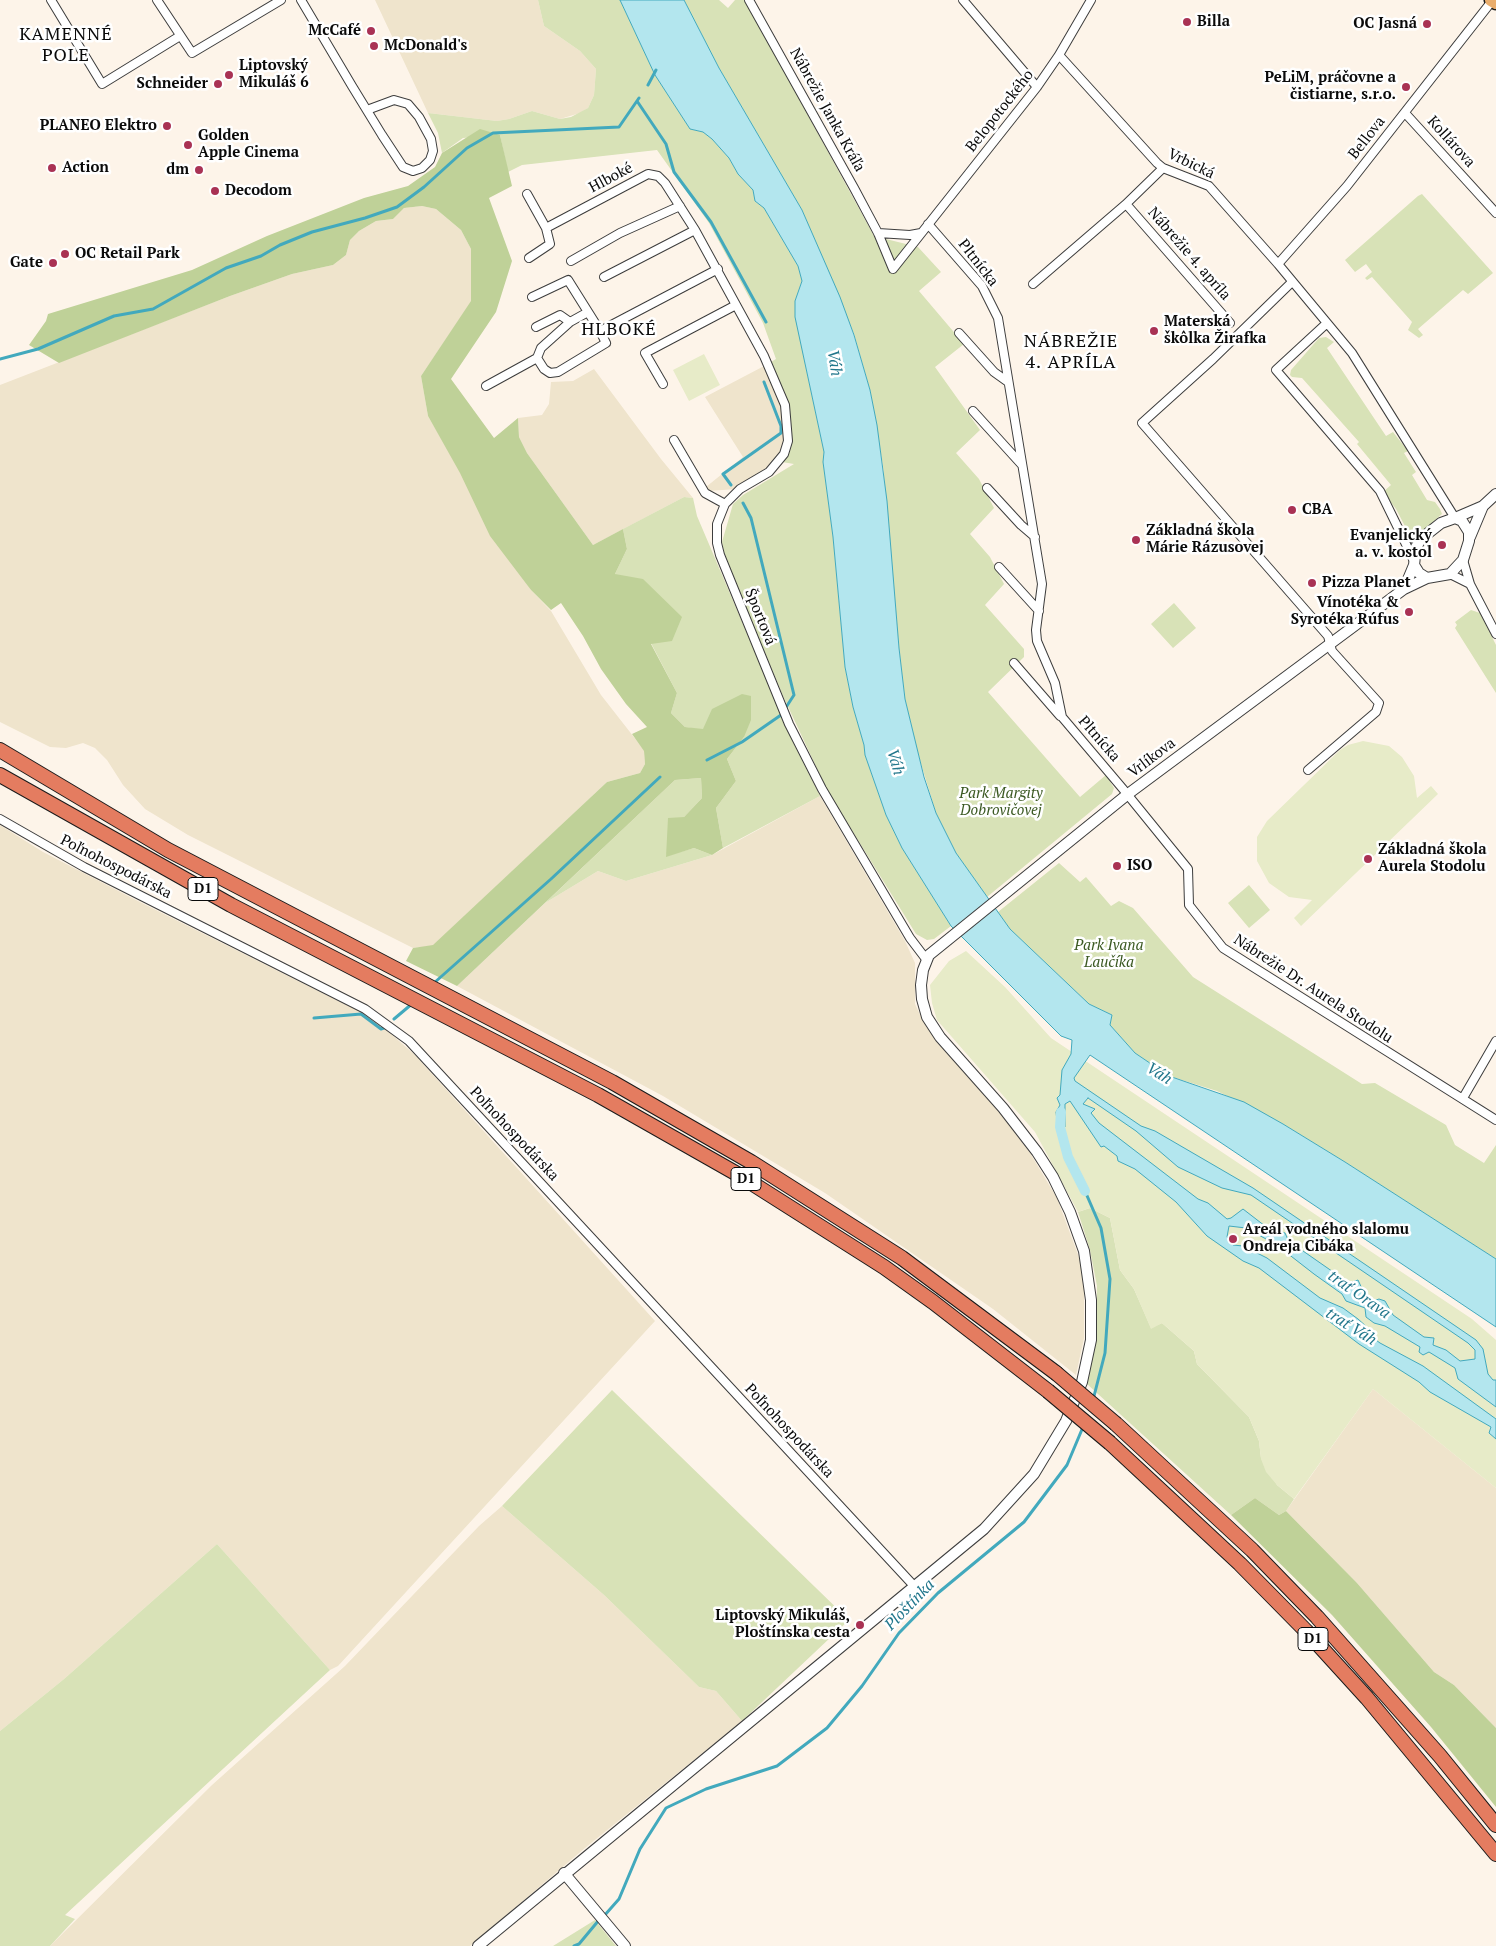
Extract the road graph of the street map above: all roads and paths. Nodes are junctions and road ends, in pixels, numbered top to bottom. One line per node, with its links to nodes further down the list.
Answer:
1 (51, 0): 9 (street)
2 (157, 0): 9 (street)
3 (281, 0): 9 (street)
4 (301, 0): 12 (street)
5 (749, 0): 22 (street, Nábrežie Janka Kráľa)
6 (963, 0): 11 (street)
7 (1091, 0): 10 (street, Belopotockého)
8 (1493, 1): 13 (street, Bellova)
9 (180, 36)
10 (1059, 56): 11 (street, Belopotockého); 14 (street, Vrbická)
11 (1037, 87): 19 (street, Belopotockého)
12 (367, 110): 12 (street)
13 (1405, 113): 18 (street, Kollárova); 26 (street, Bellova)
14 (1163, 168): 16 (street, Nábrežie 4. apríla); 26 (street, Vrbická)
15 (527, 194): 20 (street)
16 (1126, 204): 30 (street, Nábrežie 4. apríla); 36 (street, Nábrežie 4. apríla)
17 (680, 206): 20 (street, Hlboké); 21 (street, Hlboké); 25 (street)
18 (1496, 213)
19 (928, 224): 23 (street, Belopotockého); 42 (street, Pltnícka)
20 (546, 228): 24 (street)
21 (695, 230): 27 (street, Hlboké); 28 (street)
22 (878, 233): 23 (street); 23 (street, Nábrežie Janka Kráľa)
23 (921, 233)
24 (529, 258)
25 (571, 261)
26 (1278, 264): 29 (street, Vrbická)
27 (718, 269): 31 (street, Hlboké); 39 (street)
28 (604, 278)
29 (1292, 282): 37 (street, Vrbická); 66 (street)
30 (1033, 284)
31 (729, 290): 33 (street, Športová)
32 (532, 297): 34 (street)
33 (736, 305): 43 (street); 50 (street, Športová)
34 (588, 312): 35 (street); 39 (street)
35 (570, 322): 38 (street); 41 (street)
36 (1230, 323)
37 (1327, 323): 52 (street, Vrbická); 55 (street)
38 (536, 327)
39 (600, 331): 41 (street)
40 (959, 333): 42 (street)
41 (537, 358): 44 (street)
42 (1008, 382): 47 (street, Pltnícka)
43 (662, 384)
44 (486, 386)
45 (973, 411): 47 (street)
46 (674, 440): 50 (street)
47 (1022, 466): 53 (street, Pltnícka)
48 (987, 488): 53 (street)
49 (1496, 494): 51 (street)
50 (725, 504): 74 (street, Športová)
51 (1483, 506): 52 (street); 54 (street)
52 (1455, 518): 54 (street); 56 (street)
53 (1035, 537): 64 (street, Pltnícka)
54 (1470, 537): 57 (street)
55 (1403, 538): 56 (street); 58 (street)
56 (1422, 538): 58 (street)
57 (1463, 560): 60 (street); 62 (street)
58 (1414, 562): 61 (street); 63 (street)
59 (1000, 566): 64 (street)
60 (1450, 574): 61 (street); 62 (street)
61 (1427, 578): 63 (street, Vrlíkova)
62 (1470, 584): 65 (street)
63 (1404, 590): 66 (street, Vrlíkova)
64 (1039, 611): 68 (street, Pltnícka)
65 (1496, 634)
66 (1332, 642): 70 (street); 72 (street, Vrlíkova)
67 (1014, 663): 68 (street)
68 (1062, 717): 72 (street, Pltnícka)
69 (0, 750): 79 (highway, D1, bridge)
70 (1308, 770)
71 (0, 774): 80 (highway, D1, bridge)
72 (1128, 794): 74 (street, Vrlíkova); 76 (street, Nábrežie Dr. Aurela Stodolu)
73 (0, 819): 78 (street, Poľnohospodárska)
74 (926, 959): 78 (street)
75 (1496, 1041): 76 (street)
76 (1463, 1098): 77 (street, Nábrežie Dr. Aurela Stodolu)
77 (1496, 1120)
78 (915, 1587): 81 (street)
79 (1496, 1825)
80 (1496, 1854)
81 (564, 1874): 82 (street); 83 (street)
82 (478, 1946)
83 (625, 1946)

